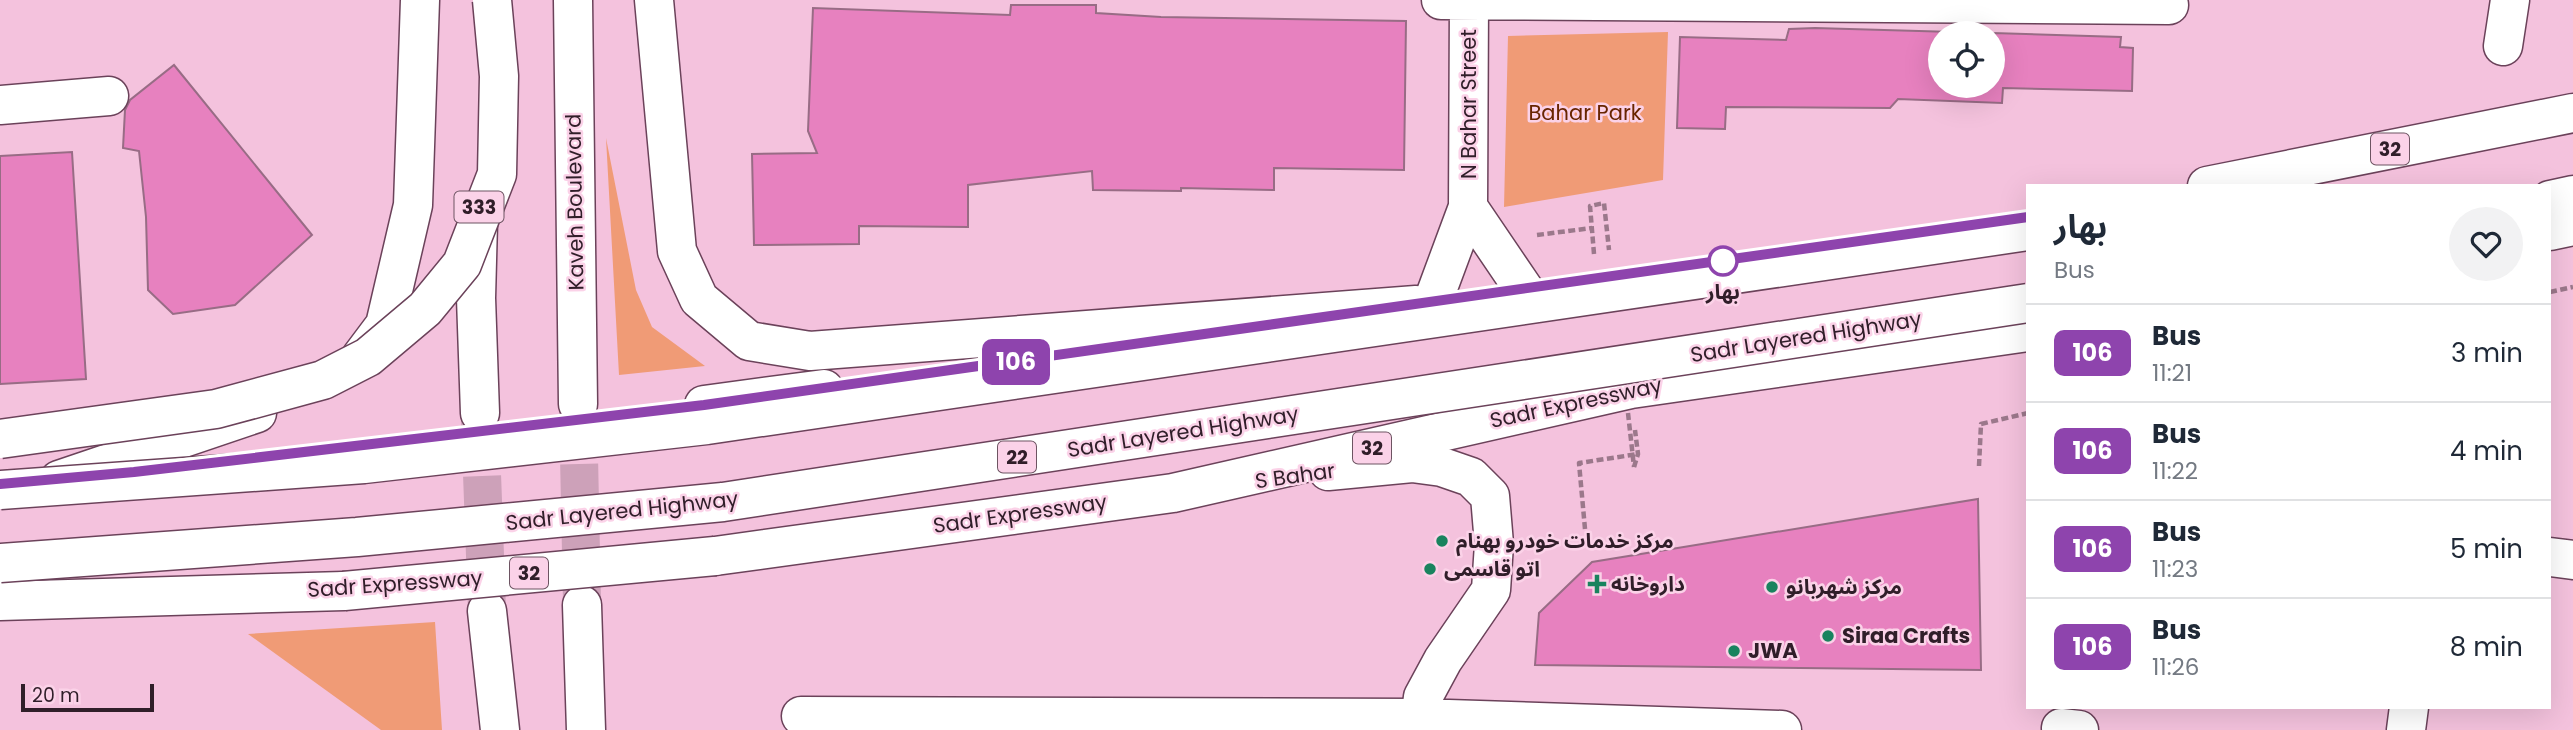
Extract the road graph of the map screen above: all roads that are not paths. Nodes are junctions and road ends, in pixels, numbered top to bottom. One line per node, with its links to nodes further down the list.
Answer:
1 (419, 0): 31 (main road)
2 (484, 0): 29 (main road, 333)
3 (492, 0): 30 (main road, bridge)
4 (573, 0): 28 (main road, Kaveh Boulevard)
5 (654, 0): 26 (main road)
6 (1441, 0): 7 (main road)
7 (1469, 0): 9 (main road); 19 (main road, N Bahar Street)
8 (2510, 0): 10 (main road)
9 (2169, 5)
10 (2503, 46)
11 (109, 96): 12 (main road)
12 (0, 105)
13 (2573, 113): 15 (main road, 32)
14 (2573, 125): 16 (main road)
15 (2217, 184)
16 (2283, 184)
17 (2573, 195): 18 (main road)
18 (2551, 200)
19 (1468, 207): 24 (main road); 26 (main road, N Bahar Street)
20 (2026, 217): 24 (main road)
21 (2573, 226): 23 (main road)
22 (2026, 230): 32 (main road, bridge)
23 (2551, 231)
24 (1525, 290): 26 (main road)
25 (2026, 303): 36 (main road, Sadr Layered Highway / 22, bridge)
26 (1433, 304): 31 (main road)
27 (2026, 332): 33 (main road, Sadr Expressway / 32)
28 (578, 404)
29 (480, 413)
30 (0, 439)
31 (57, 481): 32 (main road)
32 (0, 487)
33 (1173, 493): 37 (main road, Sadr Expressway / 32, bridge); 42 (main road, S Bahar)
34 (2551, 557): 35 (main road)
35 (2573, 560)
36 (0, 563)
37 (0, 601)
38 (582, 604): 44 (main road)
39 (487, 611): 43 (main road)
40 (2409, 709): 46 (main road)
41 (801, 716): 42 (main road)
42 (1419, 724): 45 (main road)
43 (500, 730)
44 (586, 730)
45 (1782, 730)
46 (2406, 730)

